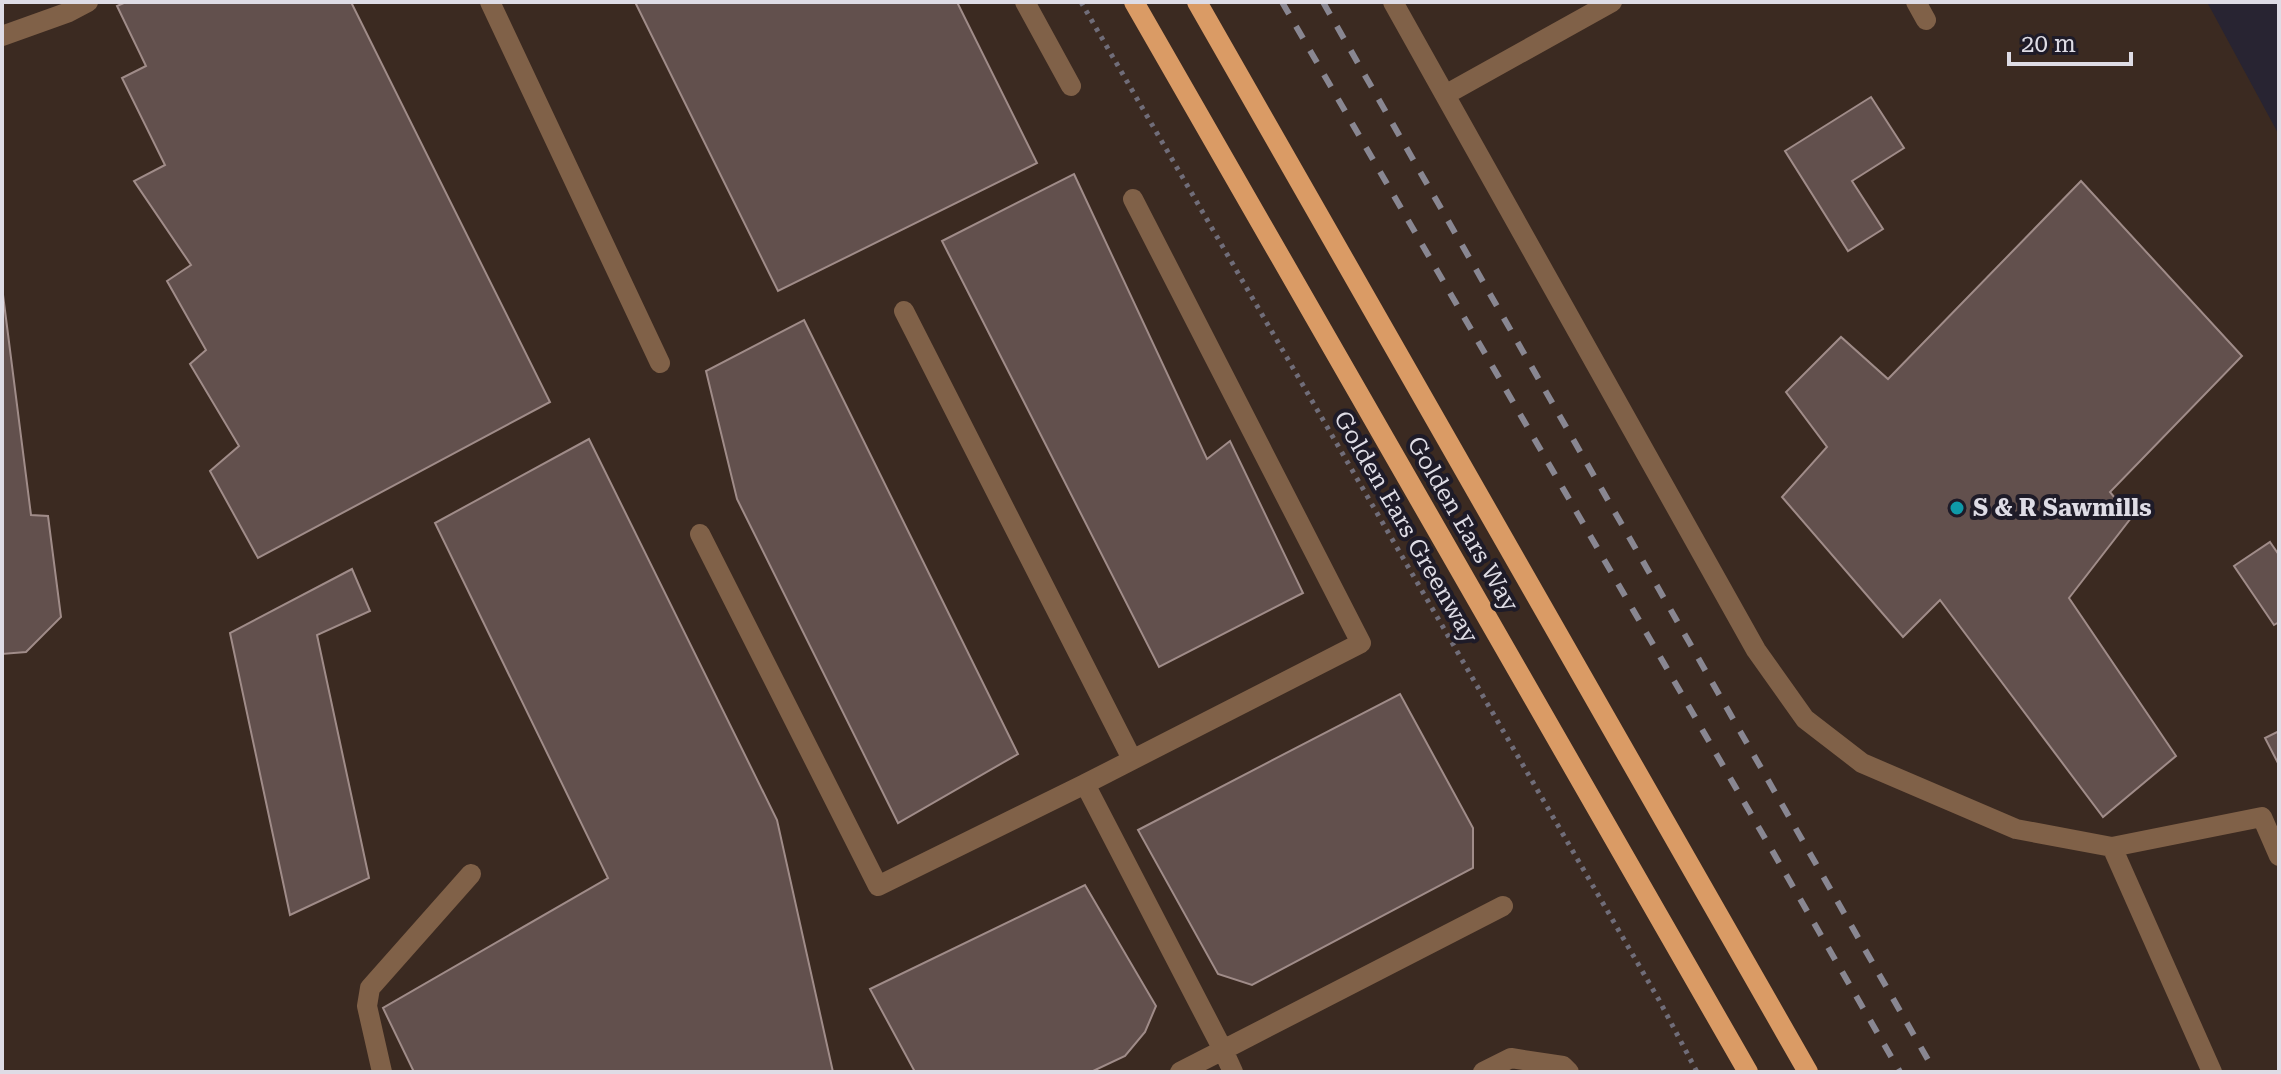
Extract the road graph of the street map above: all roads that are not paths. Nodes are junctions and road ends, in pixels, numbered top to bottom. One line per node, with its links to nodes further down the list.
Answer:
1 (88, 2): 8 (street)
2 (490, 2): 13 (street)
3 (1025, 2): 9 (street)
4 (1134, 2): 27 (main road, Golden Ears Way)
5 (1197, 2): 28 (main road, Golden Ears Way)
6 (1393, 2): 10 (street)
7 (1612, 2): 10 (street)
8 (2, 36)
9 (1071, 86)
10 (1445, 95): 17 (street)
11 (1133, 199): 15 (street)
12 (904, 311): 15 (street)
13 (660, 363)
14 (700, 534): 16 (street)
15 (1132, 759): 16 (street)
16 (1085, 784): 21 (street)
17 (2112, 847): 18 (street); 29 (street)
18 (2279, 856)
19 (471, 874): 23 (street)
20 (1503, 906): 21 (street)
21 (1223, 1050): 24 (street); 25 (street)
22 (1566, 1069): 26 (street)
23 (382, 1072)
24 (1180, 1072)
25 (1233, 1072)
26 (1483, 1072)
27 (1748, 1072)
28 (1808, 1072)
29 (2212, 1072)

